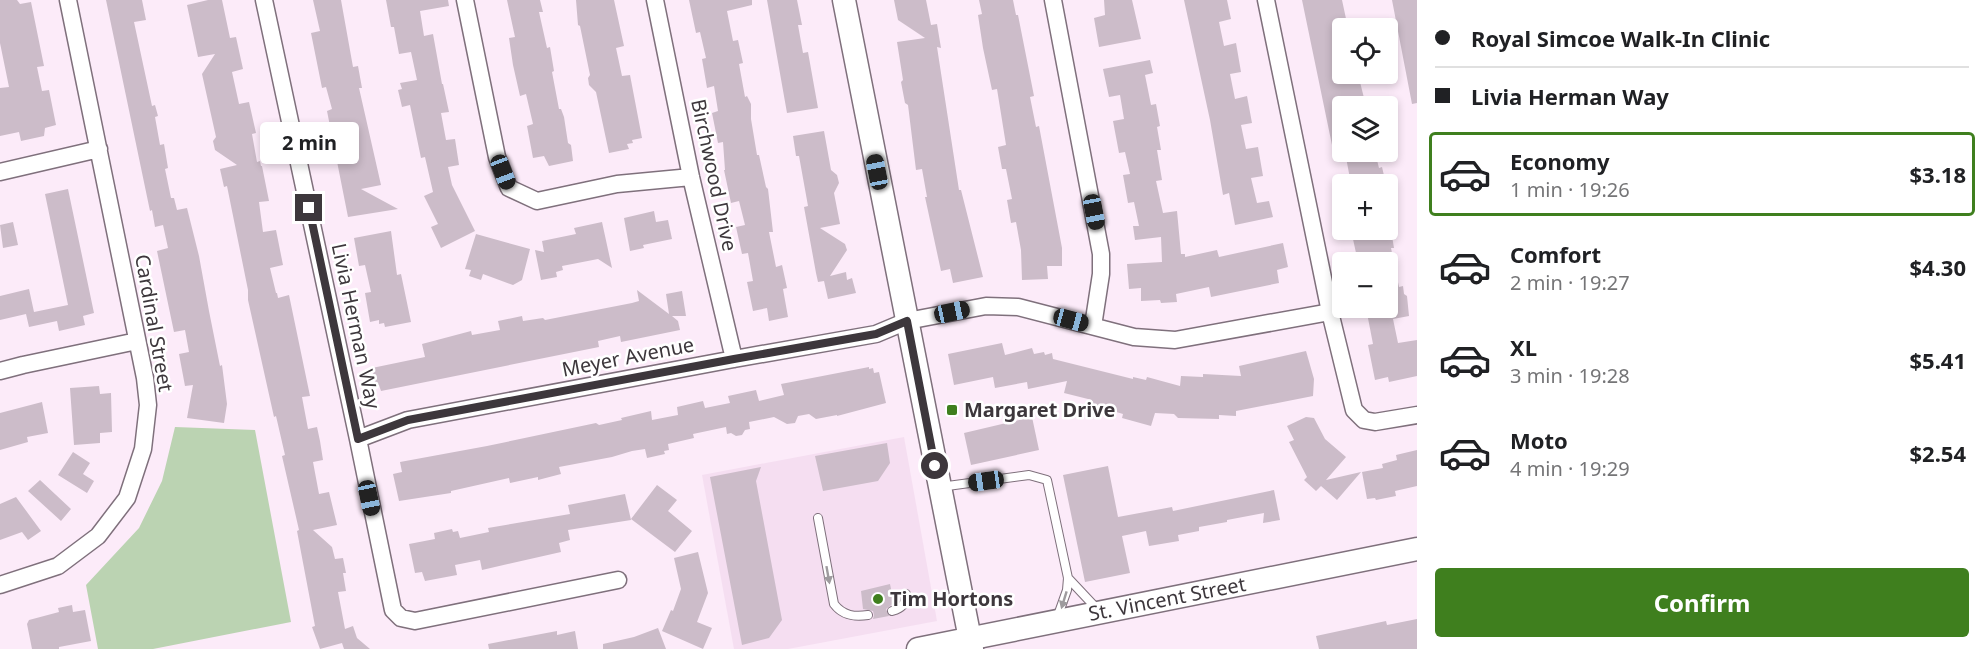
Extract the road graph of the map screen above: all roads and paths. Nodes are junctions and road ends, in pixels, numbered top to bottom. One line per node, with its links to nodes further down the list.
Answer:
1 (68, 0): 8 (street, Cardinal Street)
2 (264, 0): 18 (street, Livia Herman Way)
3 (465, 0): 10 (street)
4 (655, 0): 10 (street, Birchwood Drive)
5 (844, 0): 12 (street)
6 (1053, 0): 13 (street)
7 (1266, 0): 11 (street)
8 (99, 149): 9 (street); 14 (street, Cardinal Street)
9 (0, 172)
10 (691, 177): 15 (street, Birchwood Drive)
11 (1330, 312): 13 (street); 17 (street)
12 (907, 321): 13 (street); 15 (street, Meyer Avenue); 19 (street)
13 (1093, 326)
14 (137, 341): 16 (street); 24 (street, Cardinal Street)
15 (734, 359): 18 (street, Meyer Avenue)
16 (0, 371)
17 (1417, 415)
18 (358, 439): 23 (street, Livia Herman Way)
19 (939, 487): 22 (lane); 30 (street)
20 (818, 518): 28 (lane, one-way to 28)
21 (1417, 549): 27 (street, St. Vincent Street)
22 (1068, 578): 27 (lane); 29 (lane, one-way to 29)
23 (618, 580)
24 (0, 585)
25 (906, 594): 26 (lane)
26 (892, 611)
27 (1100, 612): 29 (street, St. Vincent Street)
28 (868, 615)
29 (1056, 621): 30 (street, St. Vincent Street)
30 (971, 644): 31 (street, St. Vincent Street)
31 (918, 649)

